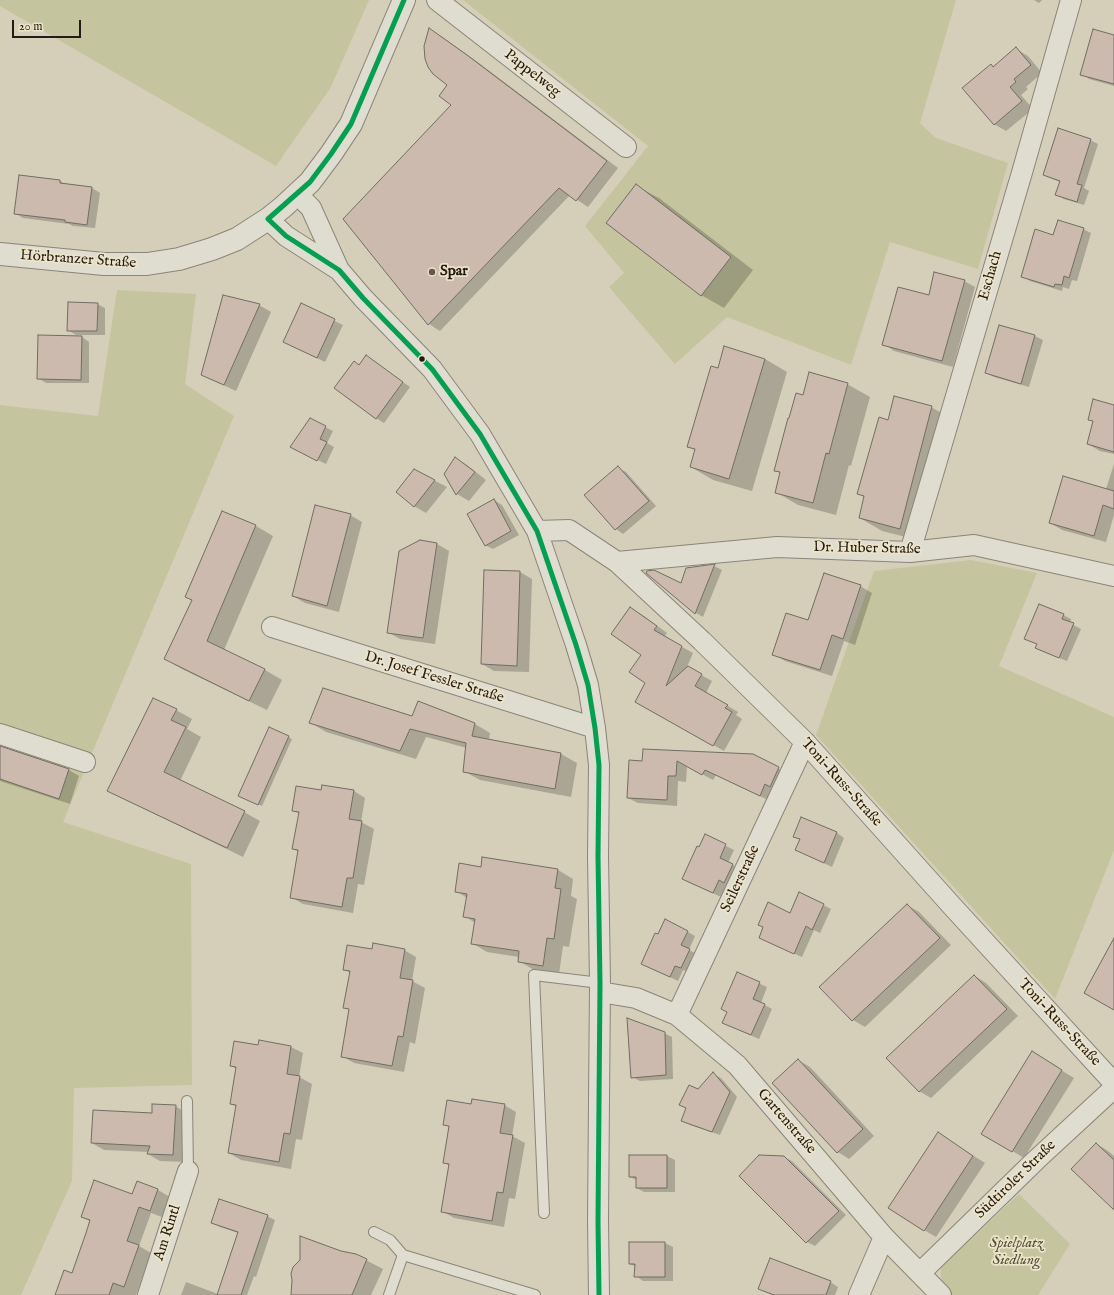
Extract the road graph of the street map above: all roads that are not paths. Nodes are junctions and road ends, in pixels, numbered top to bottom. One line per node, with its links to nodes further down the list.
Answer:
1 (404, 0): 5 (street, Hörbranzer Straße)
2 (437, 0): 4 (street, Pappelweg)
3 (1071, 0): 10 (street, Eschach)
4 (626, 147)
5 (297, 194): 6 (street, Hörbranzer Straße); 8 (street)
6 (268, 219): 7 (street, Hörbranzer Straße); 8 (street)
7 (0, 254)
8 (339, 270): 9 (street)
9 (537, 531): 11 (street, Toni-Russ-Straße); 14 (street)
10 (910, 552): 11 (street, Dr. Huber Straße); 12 (street, Dr. Huber Straße)
11 (617, 562): 16 (street, Toni-Russ-Straße)
12 (1114, 576)
13 (272, 627): 14 (street, Dr. Josef Fessler Straße)
14 (595, 728): 18 (street)
15 (0, 734): 17 (street)
16 (805, 742): 19 (street, Seilerstraße); 20 (street, Toni-Russ-Straße)
17 (85, 762)
18 (600, 987): 19 (street, Gartenstraße); 24 (lane); 32 (street)
19 (677, 1015): 26 (street, Gartenstraße)
20 (1114, 1083)
21 (1114, 1088): 28 (street, Südtiroler Straße)
22 (187, 1101): 23 (lane)
23 (188, 1171): 29 (street, Am Rintl)
24 (544, 1213)
25 (374, 1232): 27 (lane)
26 (884, 1237): 28 (street, Gartenstraße); 33 (street)
27 (403, 1255): 30 (lane); 31 (lane)
28 (920, 1273): 34 (street, Gartenstraße)
29 (148, 1295)
30 (389, 1295)
31 (535, 1295)
32 (599, 1295)
33 (859, 1295)
34 (941, 1295)

